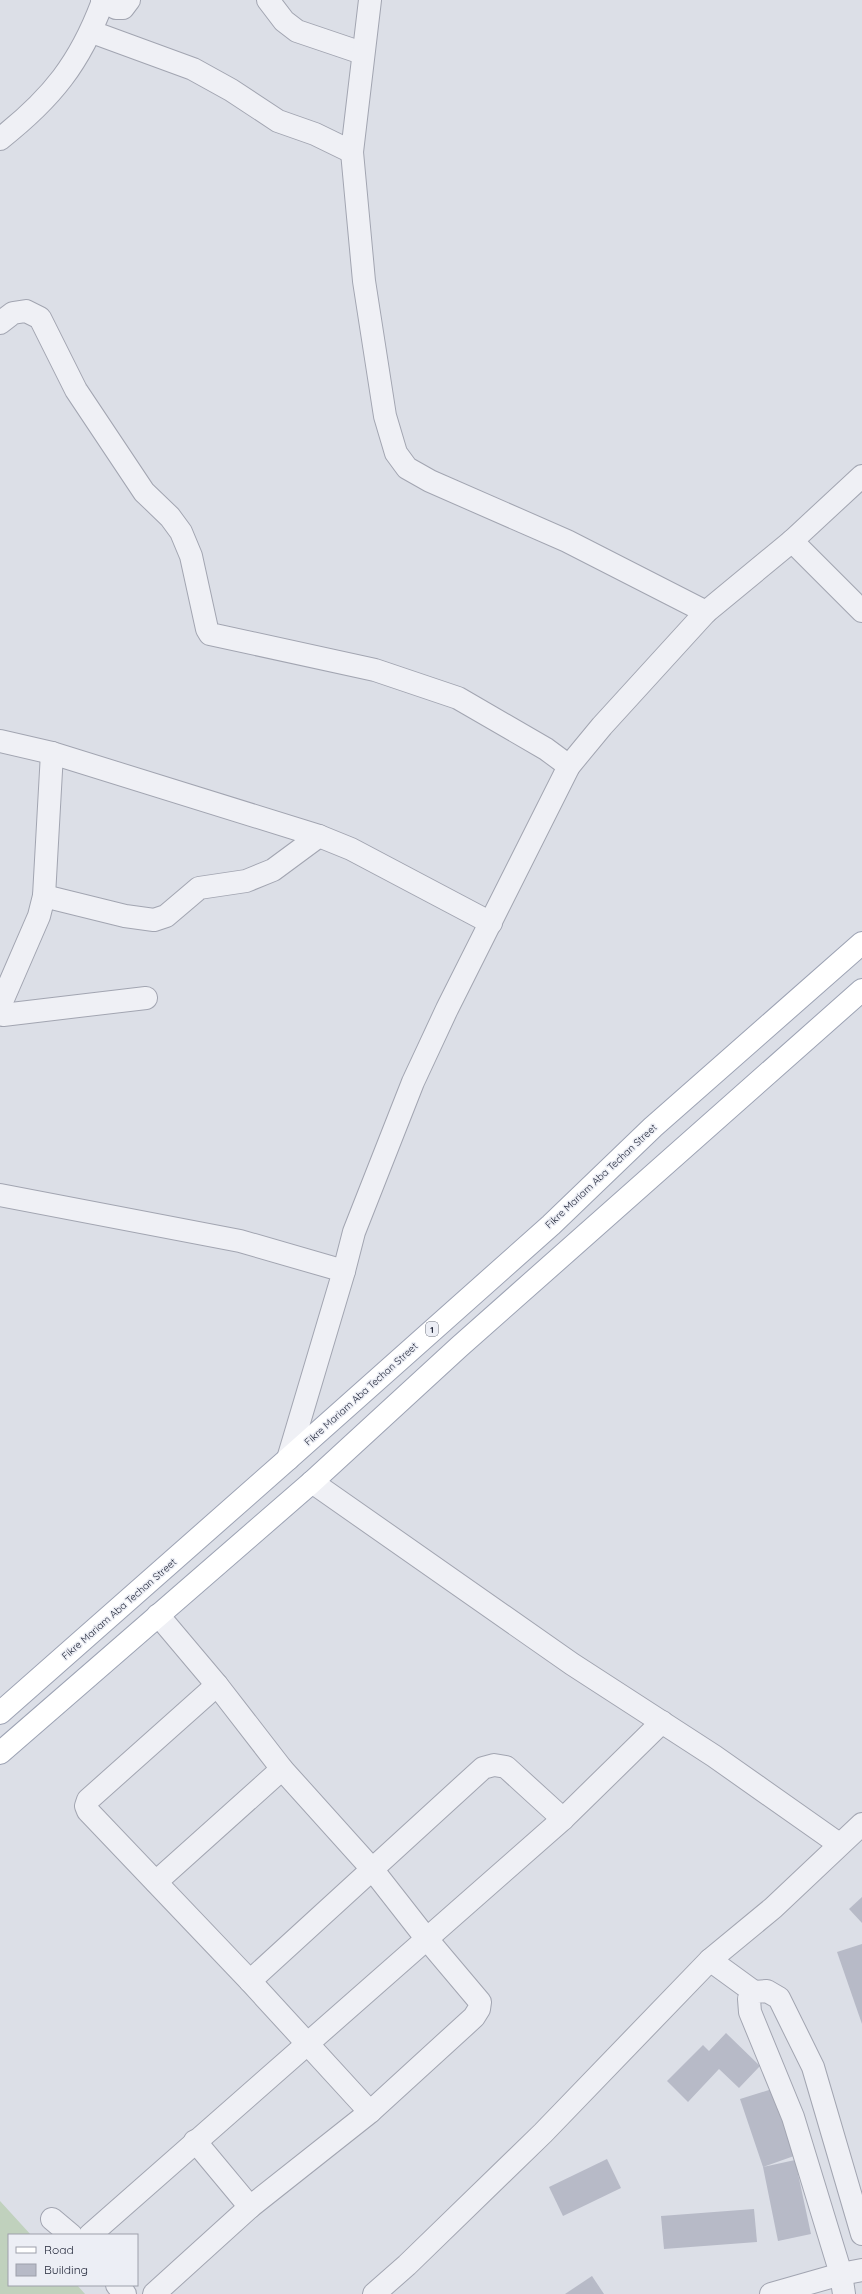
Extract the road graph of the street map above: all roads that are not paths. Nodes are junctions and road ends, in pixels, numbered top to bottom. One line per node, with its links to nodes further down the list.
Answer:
1 (103, 0): 2 (street); 5 (street)
2 (129, 0)
3 (268, 0): 6 (street)
4 (370, 0): 6 (street)
5 (92, 32): 7 (street); 8 (street)
6 (362, 53): 8 (street)
7 (0, 139)
8 (352, 152): 12 (street)
9 (0, 323): 16 (street)
10 (862, 476): 11 (street)
11 (792, 541): 12 (street); 13 (street)
12 (706, 612): 16 (street)
13 (862, 612)
14 (0, 741): 15 (street)
15 (52, 753): 17 (street); 18 (street)
16 (569, 766): 19 (street)
17 (319, 836): 18 (street); 19 (street)
18 (44, 896): 23 (street)
19 (491, 923): 25 (street)
20 (862, 943): 26 (main road, Fikre Mariam Aba Techan Street / 1)
21 (862, 990): 27 (main road)
22 (146, 998): 23 (street)
23 (1, 1011)
24 (0, 1195): 25 (street)
25 (344, 1271): 26 (street)
26 (288, 1460): 30 (main road, Fikre Mariam Aba Techan Street / 1)
27 (312, 1482): 28 (main road); 31 (street)
28 (158, 1615): 29 (street); 32 (main road)
29 (217, 1685): 33 (street); 38 (street)
30 (0, 1713)
31 (662, 1722): 34 (street); 36 (street)
32 (0, 1753)
33 (282, 1768): 37 (street); 38 (street)
34 (563, 1819): 37 (street); 39 (street)
35 (862, 1824): 36 (street)
36 (839, 1844): 40 (street)
37 (372, 1869): 39 (street); 41 (street)
38 (156, 1882): 41 (street)
39 (426, 1938): 43 (street); 44 (street)
40 (710, 1960): 42 (street); 56 (street)
41 (250, 1980): 43 (street)
42 (754, 1992): 50 (street); 52 (street)
43 (306, 2044): 44 (street); 45 (street)
44 (370, 2112): 46 (street)
45 (195, 2141): 46 (street); 49 (street)
46 (250, 2207): 55 (street)
47 (52, 2219): 48 (street)
48 (70, 2234)
49 (91, 2234)
50 (862, 2234)
51 (862, 2270): 52 (street)
52 (842, 2284): 57 (street)
53 (118, 2286): 54 (street)
54 (125, 2294)
55 (154, 2294)
56 (374, 2294)
57 (771, 2294)

